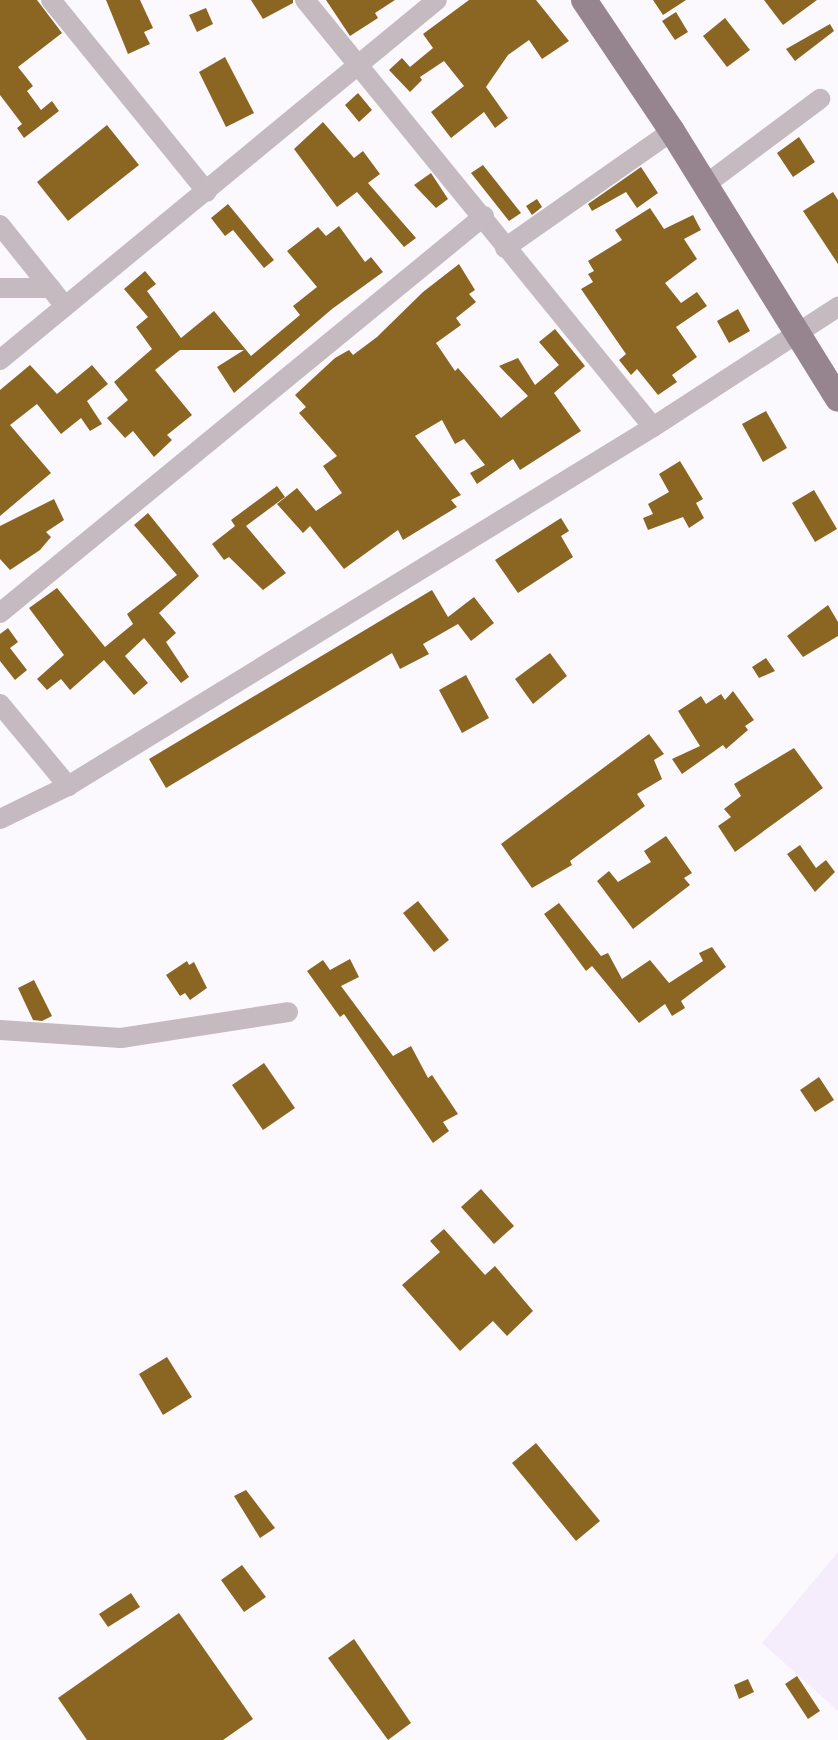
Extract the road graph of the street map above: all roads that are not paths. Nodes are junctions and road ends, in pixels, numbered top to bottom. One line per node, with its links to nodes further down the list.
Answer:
1 (51, 0): 9 (street)
2 (305, 0): 5 (street)
3 (437, 0): 5 (street)
4 (584, 0): 7 (main road)
5 (357, 63): 9 (street); 10 (street)
6 (820, 99): 8 (street)
7 (672, 131): 8 (main road); 12 (street)
8 (705, 185): 17 (main road)
9 (207, 192): 15 (street)
10 (484, 216): 12 (street); 21 (street)
11 (0, 225): 14 (street)
12 (505, 248): 20 (street)
13 (0, 288): 14 (street)
14 (51, 288): 15 (street)
15 (65, 306): 18 (street)
16 (838, 307): 17 (street)
17 (796, 335): 19 (main road); 20 (street)
18 (0, 360)
19 (838, 399)
20 (653, 428): 23 (street)
21 (0, 613)
22 (0, 704): 23 (street)
23 (68, 786): 24 (street)
24 (0, 819)
25 (288, 1012): 26 (street)
26 (0, 1030)

